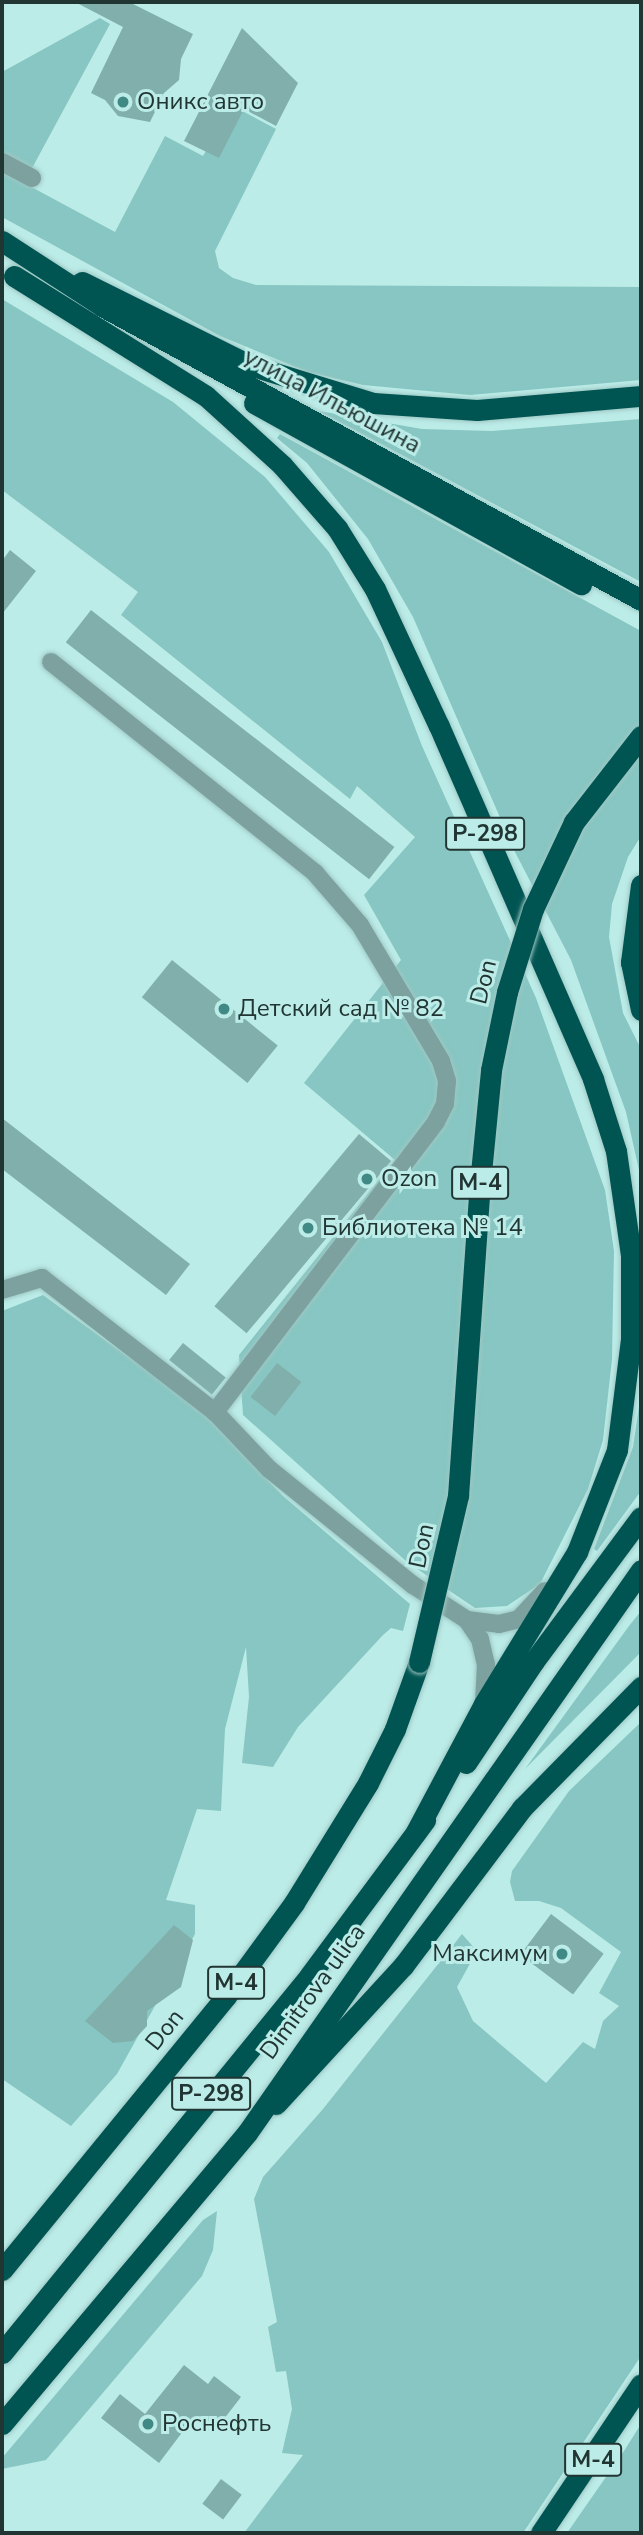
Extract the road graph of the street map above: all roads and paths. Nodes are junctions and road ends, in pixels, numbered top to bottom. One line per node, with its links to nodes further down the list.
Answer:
1 (2, 162): 2 (street)
2 (32, 178)
3 (2, 242): 4 (highway, улица Ильюшина)
4 (25, 257): 6 (highway); 7 (highway, улица Ильюшина)
5 (8, 273): 8 (highway, улица Ильюшина / Р-298); 16 (highway, Р-298)
6 (641, 396)
7 (641, 600)
8 (641, 617)
9 (51, 662): 14 (street)
10 (641, 736): 23 (highway, Don / М-4, bridge)
11 (641, 885): 12 (highway)
12 (641, 1010)
13 (2, 1290): 14 (street)
14 (215, 1412): 18 (street)
15 (641, 1517): 21 (highway, Dimitrova ulica)
16 (578, 1552): 18 (street); 20 (highway, Р-298)
17 (641, 1570): 22 (highway, Dimitrova ulica / Р-298)
18 (467, 1620): 20 (street)
19 (641, 1687): 22 (highway)
20 (484, 1704): 21 (highway, Р-298)
21 (416, 1832): 24 (highway, Dimitrova ulica / Р-298)
22 (247, 2133): 26 (highway, Dimitrova ulica / Р-298)
23 (2, 2270)
24 (2, 2353)
25 (641, 2384): 27 (highway, М-4)
26 (2, 2424)
27 (541, 2533)

